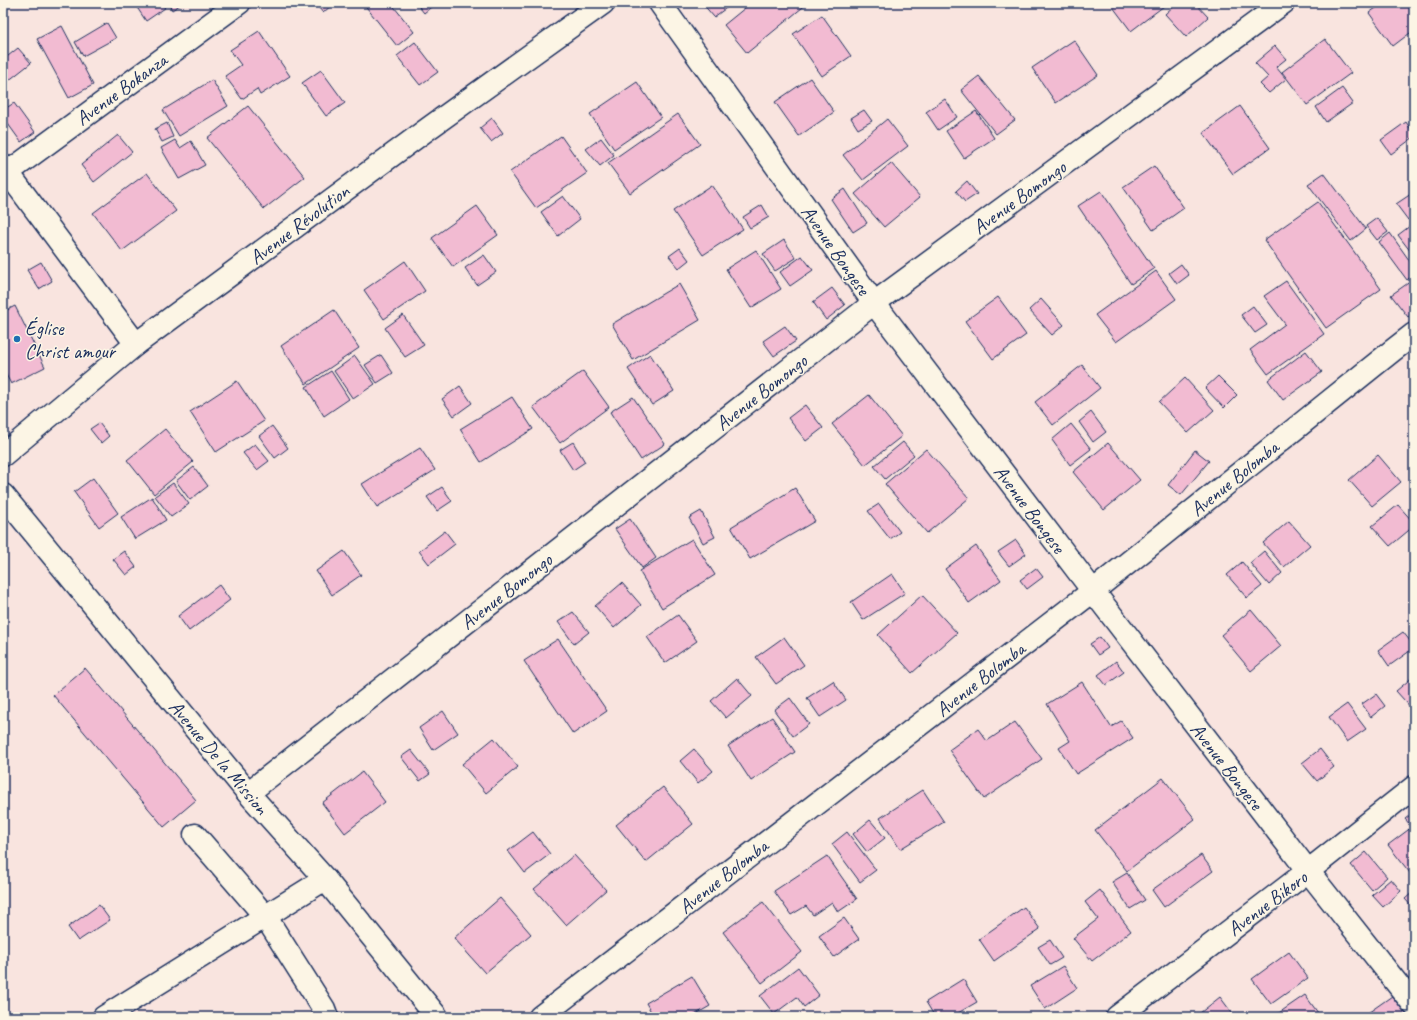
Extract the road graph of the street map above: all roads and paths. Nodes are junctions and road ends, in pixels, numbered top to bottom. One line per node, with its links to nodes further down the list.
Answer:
1 (239, 3): 5 (street, Avenue Bokanza)
2 (603, 3): 8 (street, Avenue Révolution)
3 (660, 3): 6 (street, Avenue Bongese)
4 (1283, 3): 6 (street, Avenue Bomongo)
5 (4, 171): 8 (street)
6 (874, 303): 11 (street, Avenue Bongese); 13 (street, Avenue Bomongo)
7 (1414, 334): 11 (street, Avenue Bolomba)
8 (136, 344): 9 (street, Avenue Révolution)
9 (3, 455)
10 (3, 495): 13 (street, Avenue De la Mission)
11 (1093, 592): 15 (street, Avenue Bongese); 22 (street, Avenue Bolomba)
12 (1414, 787): 15 (street, Avenue Bikoro)
13 (248, 793): 16 (street, Avenue De la Mission)
14 (195, 834): 17 (street)
15 (1308, 871): 18 (street, Avenue Bongese); 23 (street, Avenue Bikoro)
16 (325, 879): 17 (street); 21 (street, Avenue De la Mission)
17 (265, 916): 19 (street); 20 (street)
18 (1414, 1005)
19 (104, 1017)
20 (327, 1017)
21 (437, 1017)
22 (540, 1017)
23 (1117, 1017)

